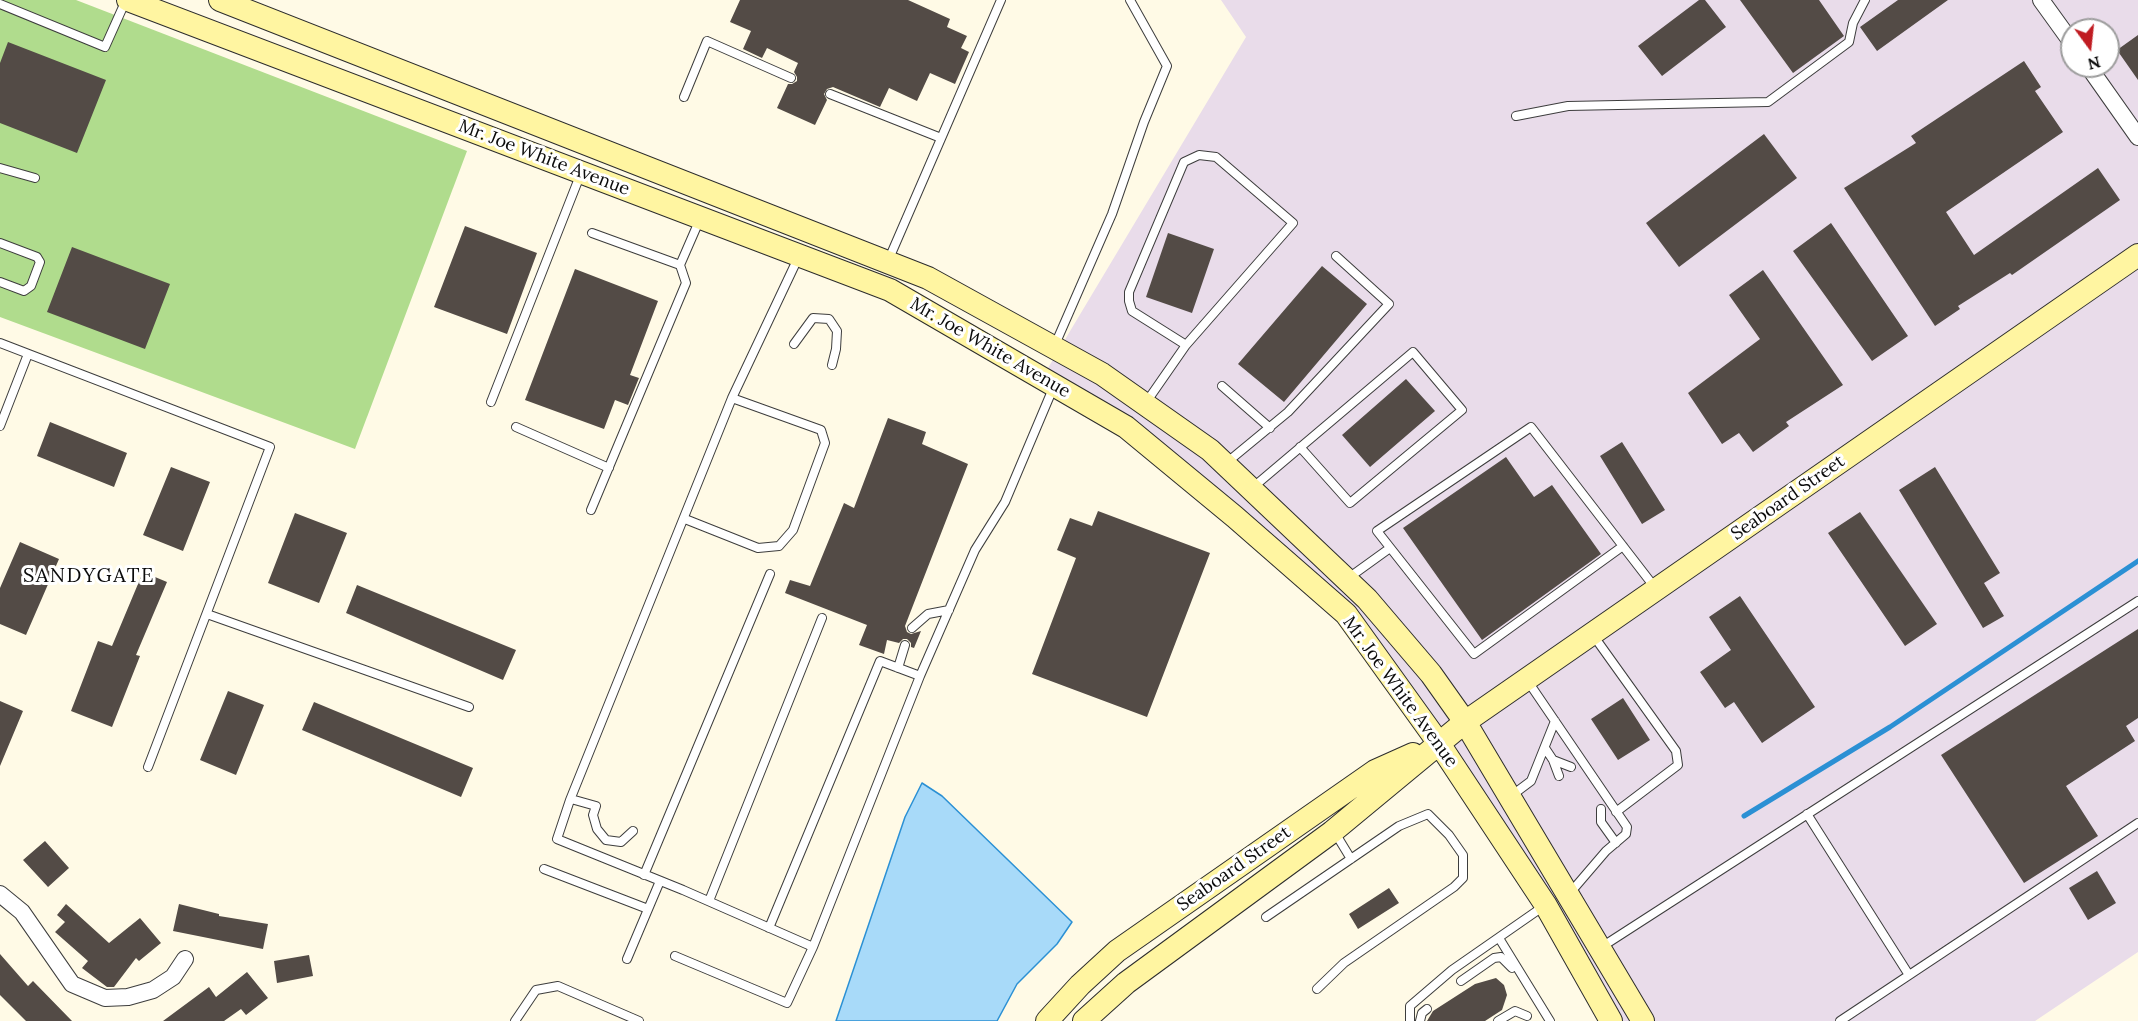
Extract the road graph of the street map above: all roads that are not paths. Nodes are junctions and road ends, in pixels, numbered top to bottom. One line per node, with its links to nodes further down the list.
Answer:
1 (127, 0): 7 (lane); 17 (main road, Mr. Joe White Avenue)
2 (220, 0): 25 (main road, Mr. Joe White Avenue)
3 (1001, 0): 15 (lane)
4 (1130, 0): 31 (lane)
5 (1865, 0): 13 (lane)
6 (2041, 0): 8 (street)
7 (0, 4)
8 (2060, 27)
9 (791, 78): 12 (lane)
10 (2096, 78): 14 (street)
11 (830, 94): 15 (lane)
12 (684, 97)
13 (1516, 116)
14 (2138, 137)
15 (941, 138): 25 (lane)
16 (0, 168): 18 (lane)
17 (581, 173): 19 (main road, Mr. Joe White Avenue); 37 (lane)
18 (35, 178)
19 (700, 219): 23 (main road, Mr. Joe White Avenue); 26 (lane)
20 (592, 233): 26 (lane)
21 (0, 243): 27 (lane)
22 (2138, 255): 52 (main road, Seaboard Street)
23 (800, 256): 34 (main road, Mr. Joe White Avenue); 36 (lane)
24 (1336, 256): 41 (lane)
25 (887, 262): 31 (main road, Mr. Joe White Avenue)
26 (680, 265): 44 (lane)
27 (0, 282)
28 (0, 343): 32 (lane)
29 (794, 345): 33 (lane)
30 (1186, 345): 30 (lane); 38 (lane)
31 (1053, 347): 38 (main road, Mr. Joe White Avenue)
32 (28, 354): 39 (lane); 55 (lane)
33 (832, 365)
34 (1054, 385): 54 (lane); 66 (main road, Mr. Joe White Avenue)
35 (1222, 386): 41 (lane)
36 (732, 398): 47 (lane); 47 (lane)
37 (491, 402)
38 (1145, 404): 43 (main road, Mr. Joe White Avenue)
39 (0, 426)
40 (516, 428): 44 (lane)
41 (1270, 428): 43 (lane)
42 (1300, 447): 42 (lane); 45 (lane)
43 (1225, 465): 45 (main road, Mr. Joe White Avenue)
44 (609, 468): 46 (lane)
45 (1251, 489): 51 (main road, Mr. Joe White Avenue)
46 (591, 510)
47 (685, 519): 73 (lane)
48 (1623, 546): 49 (lane); 49 (lane); 52 (lane)
49 (1390, 548): 51 (lane)
50 (770, 574): 85 (lane)
51 (1347, 579): 65 (main road, Mr. Joe White Avenue)
52 (1656, 589): 58 (main road, Seaboard Street)
53 (2138, 601): 76 (lane)
54 (949, 610): 57 (lane); 61 (lane)
55 (207, 614): 63 (lane); 69 (lane)
56 (822, 618): 89 (lane)
57 (912, 628)
58 (1592, 633): 62 (main road, Seaboard Street); 75 (lane)
59 (905, 645): 60 (lane)
60 (898, 668): 61 (lane); 93 (lane)
61 (920, 676): 95 (lane)
62 (1526, 679): 64 (lane); 65 (main road, Seaboard Street)
63 (469, 706)
64 (1555, 721): 67 (lane); 75 (lane)
65 (1465, 722): 66 (main road, Seaboard Street); 72 (main road, Mr. Joe White Avenue)
66 (1438, 742): 81 (main road, Seaboard Street); 90 (main road, Mr. Joe White Avenue); 110 (main road, Seaboard Street)
67 (1545, 748): 68 (lane); 72 (lane)
68 (1553, 760): 70 (lane); 71 (lane)
69 (148, 767)
70 (1571, 767)
71 (1559, 776)
72 (1509, 798): 88 (main road, Mr. Joe White Avenue)
73 (571, 799): 80 (lane); 85 (lane)
74 (1601, 809): 78 (lane)
75 (1616, 812): 82 (lane)
76 (1807, 814): 96 (lane); 100 (lane)
77 (1591, 817): 78 (lane)
78 (1601, 822): 82 (lane)
79 (2138, 823): 100 (lane)
80 (633, 831)
81 (1332, 832): 83 (lane); 111 (main road, Seaboard Street)
82 (1616, 843): 88 (lane)
83 (1351, 859): 92 (lane); 103 (lane)
84 (544, 869): 91 (lane)
85 (644, 874): 86 (lane)
86 (660, 881): 89 (lane); 91 (lane)
87 (0, 894): 98 (street)
88 (1568, 895): 96 (main road, Mr. Joe White Avenue)
89 (709, 902): 93 (lane)
90 (1545, 904): 94 (lane); 116 (main road, Mr. Joe White Avenue)
91 (648, 909): 99 (lane)
92 (1266, 917)
93 (769, 928): 95 (lane)
94 (1499, 938): 102 (lane); 112 (lane)
95 (813, 947): 97 (lane)
96 (1599, 948): 117 (main road, Mr. Joe White Avenue)
97 (675, 956)
98 (185, 959)
99 (627, 959)
100 (1909, 975): 106 (lane)
101 (1461, 981): 102 (lane)
102 (1529, 986): 104 (lane)
103 (1317, 989)
104 (1541, 1005): 107 (lane); 115 (lane)
105 (1427, 1009): 113 (lane)
106 (1854, 1017): 118 (lane)
107 (1523, 1018): 114 (lane)
108 (515, 1021): 109 (lane)
109 (639, 1021)
110 (1047, 1021)
111 (1084, 1021)
112 (1410, 1021)
113 (1420, 1021)
114 (1498, 1021)
115 (1550, 1021)
116 (1611, 1021)
117 (1644, 1021)
118 (1840, 1021)

